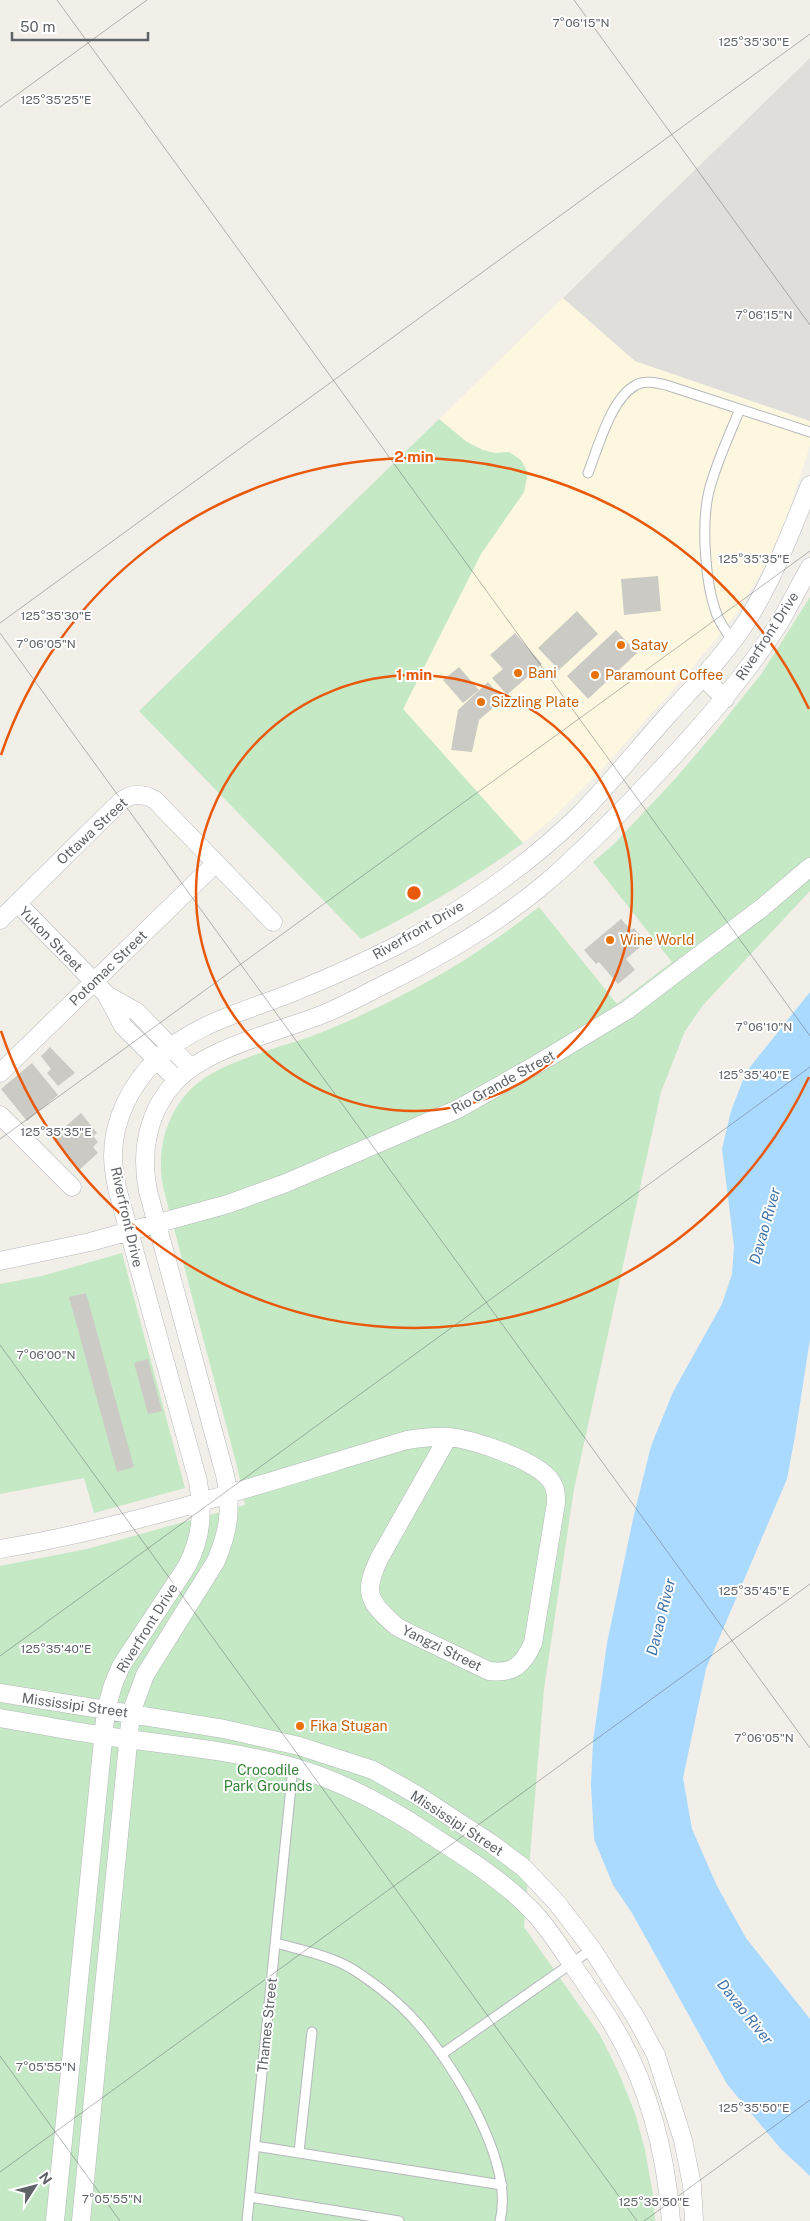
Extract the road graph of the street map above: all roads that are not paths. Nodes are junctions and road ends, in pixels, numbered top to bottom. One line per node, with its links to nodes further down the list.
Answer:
1 (740, 409): 2 (lane); 3 (lane); 6 (lane)
2 (810, 432)
3 (588, 473)
4 (810, 485): 6 (street, Riverfront Drive)
5 (810, 567): 8 (street, Riverfront Drive)
6 (733, 642): 7 (street, Riverfront Drive)
7 (704, 678): 8 (street); 16 (street, Riverfront Drive)
8 (725, 699): 18 (street, Riverfront Drive)
9 (216, 863): 11 (street, Ottawa Street); 13 (street, Ottawa Street); 14 (street, Potomac Street)
10 (810, 867): 23 (street, Rio Grande Street)
11 (17, 903): 12 (street, Ottawa Street); 14 (street, Yukon Street)
12 (0, 920)
13 (273, 922)
14 (94, 982): 15 (street, Yukon Street); 19 (street, Potomac Street)
15 (107, 995): 16 (street, Yukon Street); 17 (street, Yukon Street)
16 (170, 1047): 17 (street, Riverfront Drive); 18 (street, Yukon Street)
17 (156, 1059): 20 (street, Yukon Street); 24 (street, Riverfront Drive)
18 (191, 1068): 20 (street, Riverfront Drive)
19 (0, 1073)
20 (177, 1080): 23 (street, Riverfront Drive)
21 (0, 1115): 22 (street)
22 (72, 1188)
23 (156, 1223): 24 (street, Rio Grande Street); 27 (street, Riverfront Drive)
24 (129, 1231): 25 (street, Rio Grande Street); 28 (street, Riverfront Drive)
25 (0, 1261)
26 (448, 1437): 26 (street, Yangzi Street); 27 (street, Yangzi Street)
27 (229, 1494): 28 (street, Yangzi Street); 32 (street, Riverfront Drive)
28 (201, 1502): 29 (street, Yangzi Street); 31 (street, Riverfront Drive)
29 (0, 1549)
30 (0, 1693): 31 (street, Mississipi Street)
31 (106, 1710): 32 (street, Mississipi Street); 34 (street, Riverfront Drive)
32 (131, 1713): 35 (street, Riverfront Drive); 38 (street, Mississipi Street)
33 (0, 1718): 34 (street, Mississipi Street)
34 (103, 1736): 35 (street, Mississipi Street); 47 (street, Riverfront Drive)
35 (128, 1739): 36 (street, Mississipi Street); 48 (street, Riverfront Drive)
36 (294, 1767): 37 (lane, Thames Street); 39 (street, Mississipi Street)
37 (276, 1943): 41 (lane); 42 (lane, Thames Street)
38 (592, 1949): 39 (lane); 53 (street, Mississipi Street)
39 (571, 1963): 41 (lane); 52 (street, Mississipi Street)
40 (312, 2032): 43 (lane)
41 (442, 2054): 44 (lane)
42 (255, 2146): 43 (lane); 45 (lane, Thames Street)
43 (300, 2152): 44 (lane)
44 (502, 2185): 51 (lane)
45 (250, 2197): 46 (lane); 49 (lane, Thames Street)
46 (363, 2218): 50 (lane)
47 (55, 2221)
48 (81, 2221)
49 (247, 2221)
50 (399, 2221)
51 (500, 2221)
52 (672, 2221)
53 (694, 2221)

